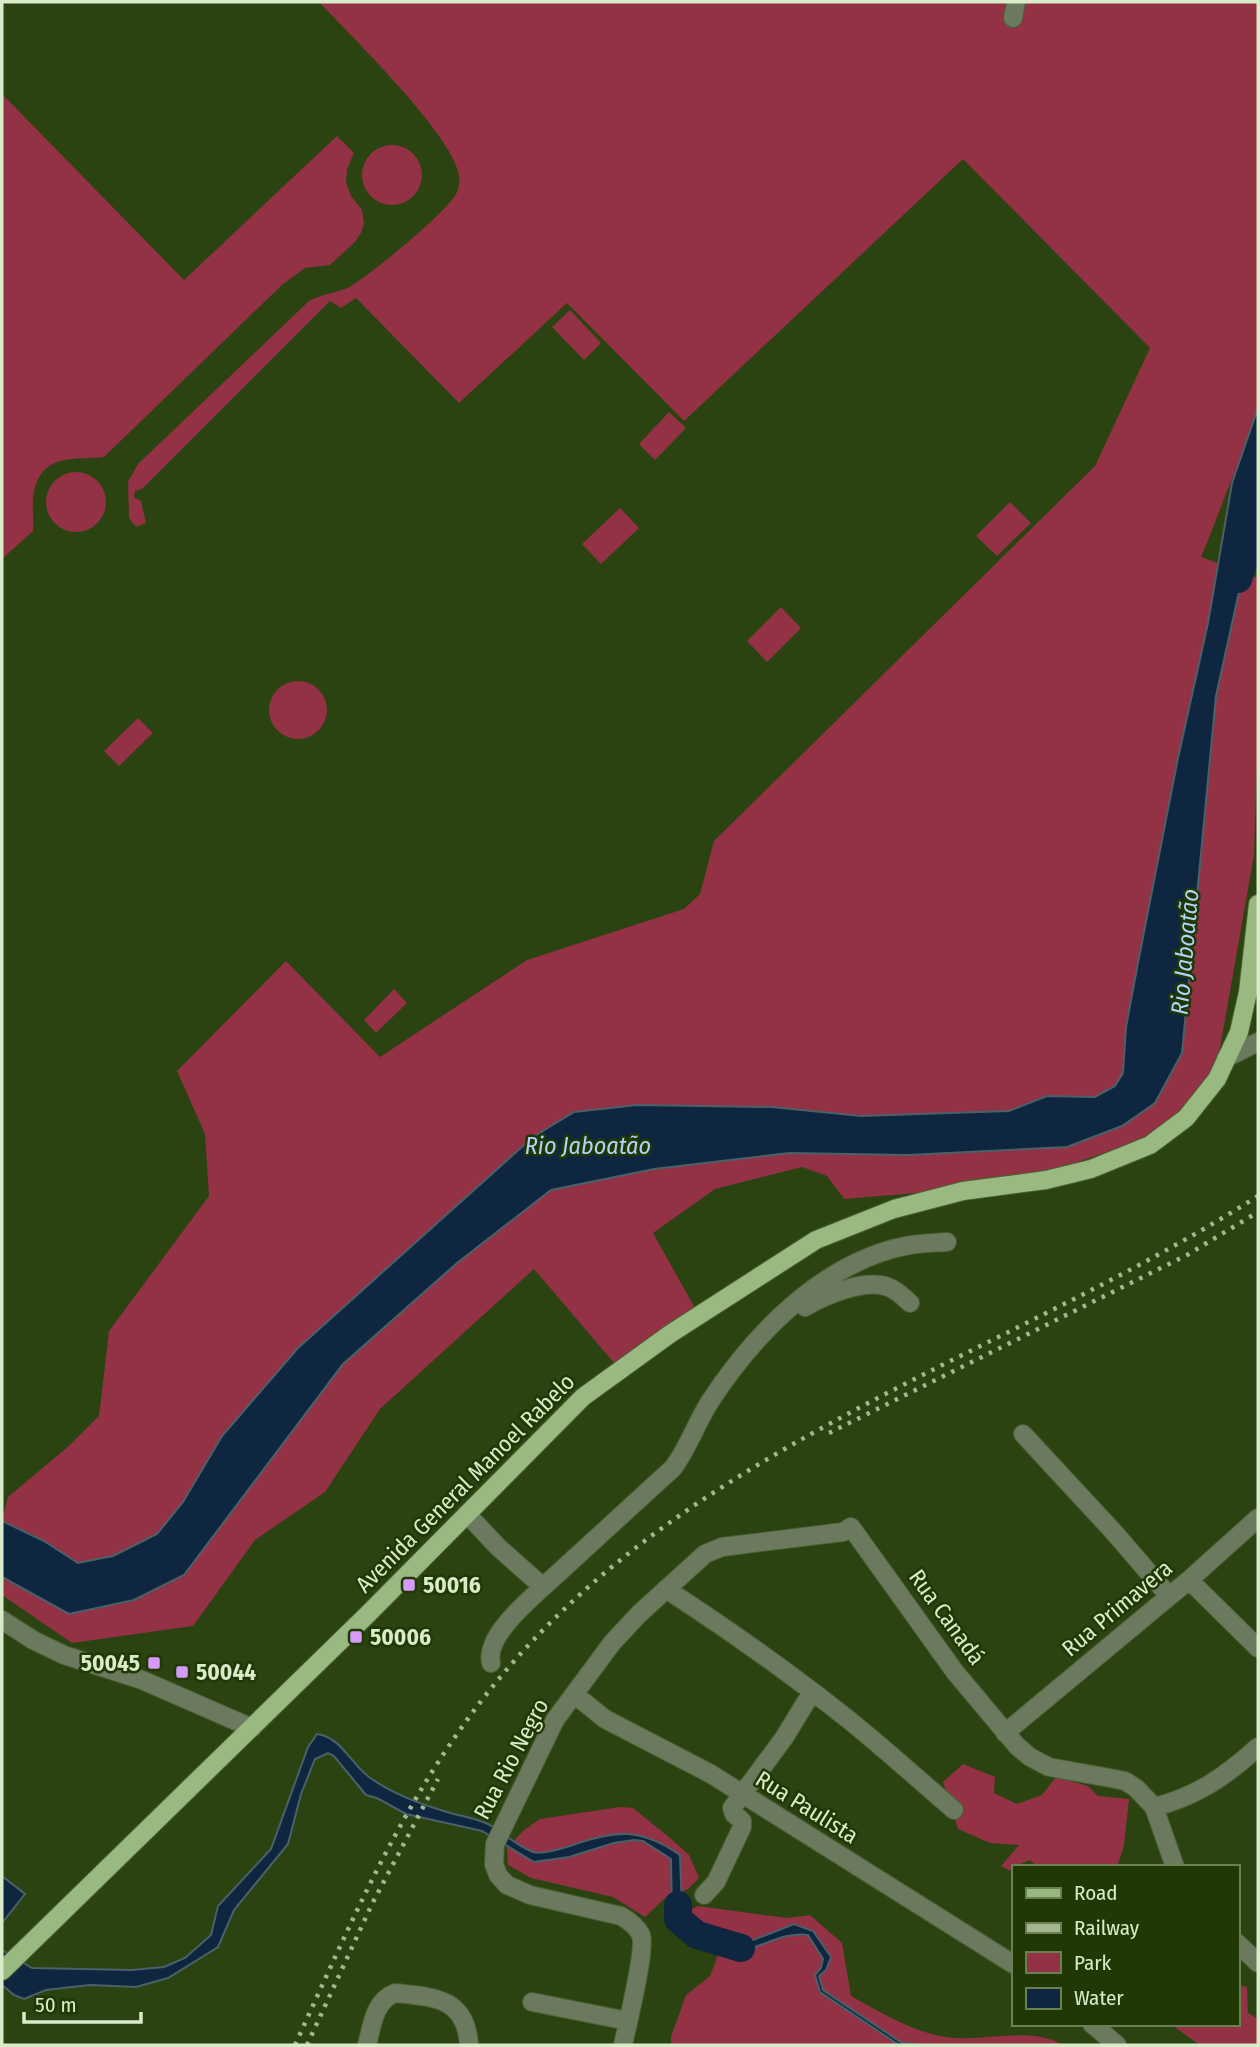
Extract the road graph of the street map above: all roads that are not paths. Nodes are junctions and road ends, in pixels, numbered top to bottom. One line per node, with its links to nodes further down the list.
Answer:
1 (1258, 904): 3 (main road, Avenida General Manoel Rabelo)
2 (1258, 1042): 3 (street)
3 (1226, 1058): 8 (main road, Avenida General Manoel Rabelo)
4 (947, 1241): 6 (street)
5 (910, 1303): 6 (street)
6 (760, 1337): 12 (street)
7 (1023, 1434): 14 (street)
8 (467, 1514): 12 (street); 20 (main road, Avenida General Manoel Rabelo)
9 (1258, 1518): 11 (street, Rua Primavera)
10 (851, 1527): 13 (street, Rua Rio Negro); 21 (street, Rua Canadá)
11 (1189, 1580): 14 (street, Rua Primavera); 16 (street)
12 (543, 1587): 17 (street)
13 (666, 1589): 18 (street); 19 (street, Rua Rio Negro)
14 (1169, 1596): 21 (street, Rua Primavera)
15 (2, 1620): 20 (street)
16 (1258, 1648)
17 (491, 1663)
18 (812, 1692): 23 (street); 25 (street)
19 (574, 1695): 23 (street, Rua Paulista); 33 (street, Rua Rio Negro)
20 (252, 1728): 31 (main road, Avenida General Manoel Rabelo)
21 (1005, 1732): 24 (street, Rua Canadá)
22 (1258, 1747): 24 (street)
23 (742, 1795): 27 (street); 30 (street, Rua Paulista)
24 (1154, 1807): 26 (street)
25 (954, 1810)
26 (1173, 1865)
27 (704, 1895)
28 (1239, 1945): 29 (street)
29 (1256, 1961)
30 (1012, 1963)
31 (2, 1971)
32 (532, 2001): 33 (street)
33 (628, 2021): 37 (street, Rua Rio Negro)
34 (1094, 2026): 38 (street)
35 (367, 2045): 36 (street)
36 (468, 2045)
37 (623, 2045)
38 (1117, 2045)

